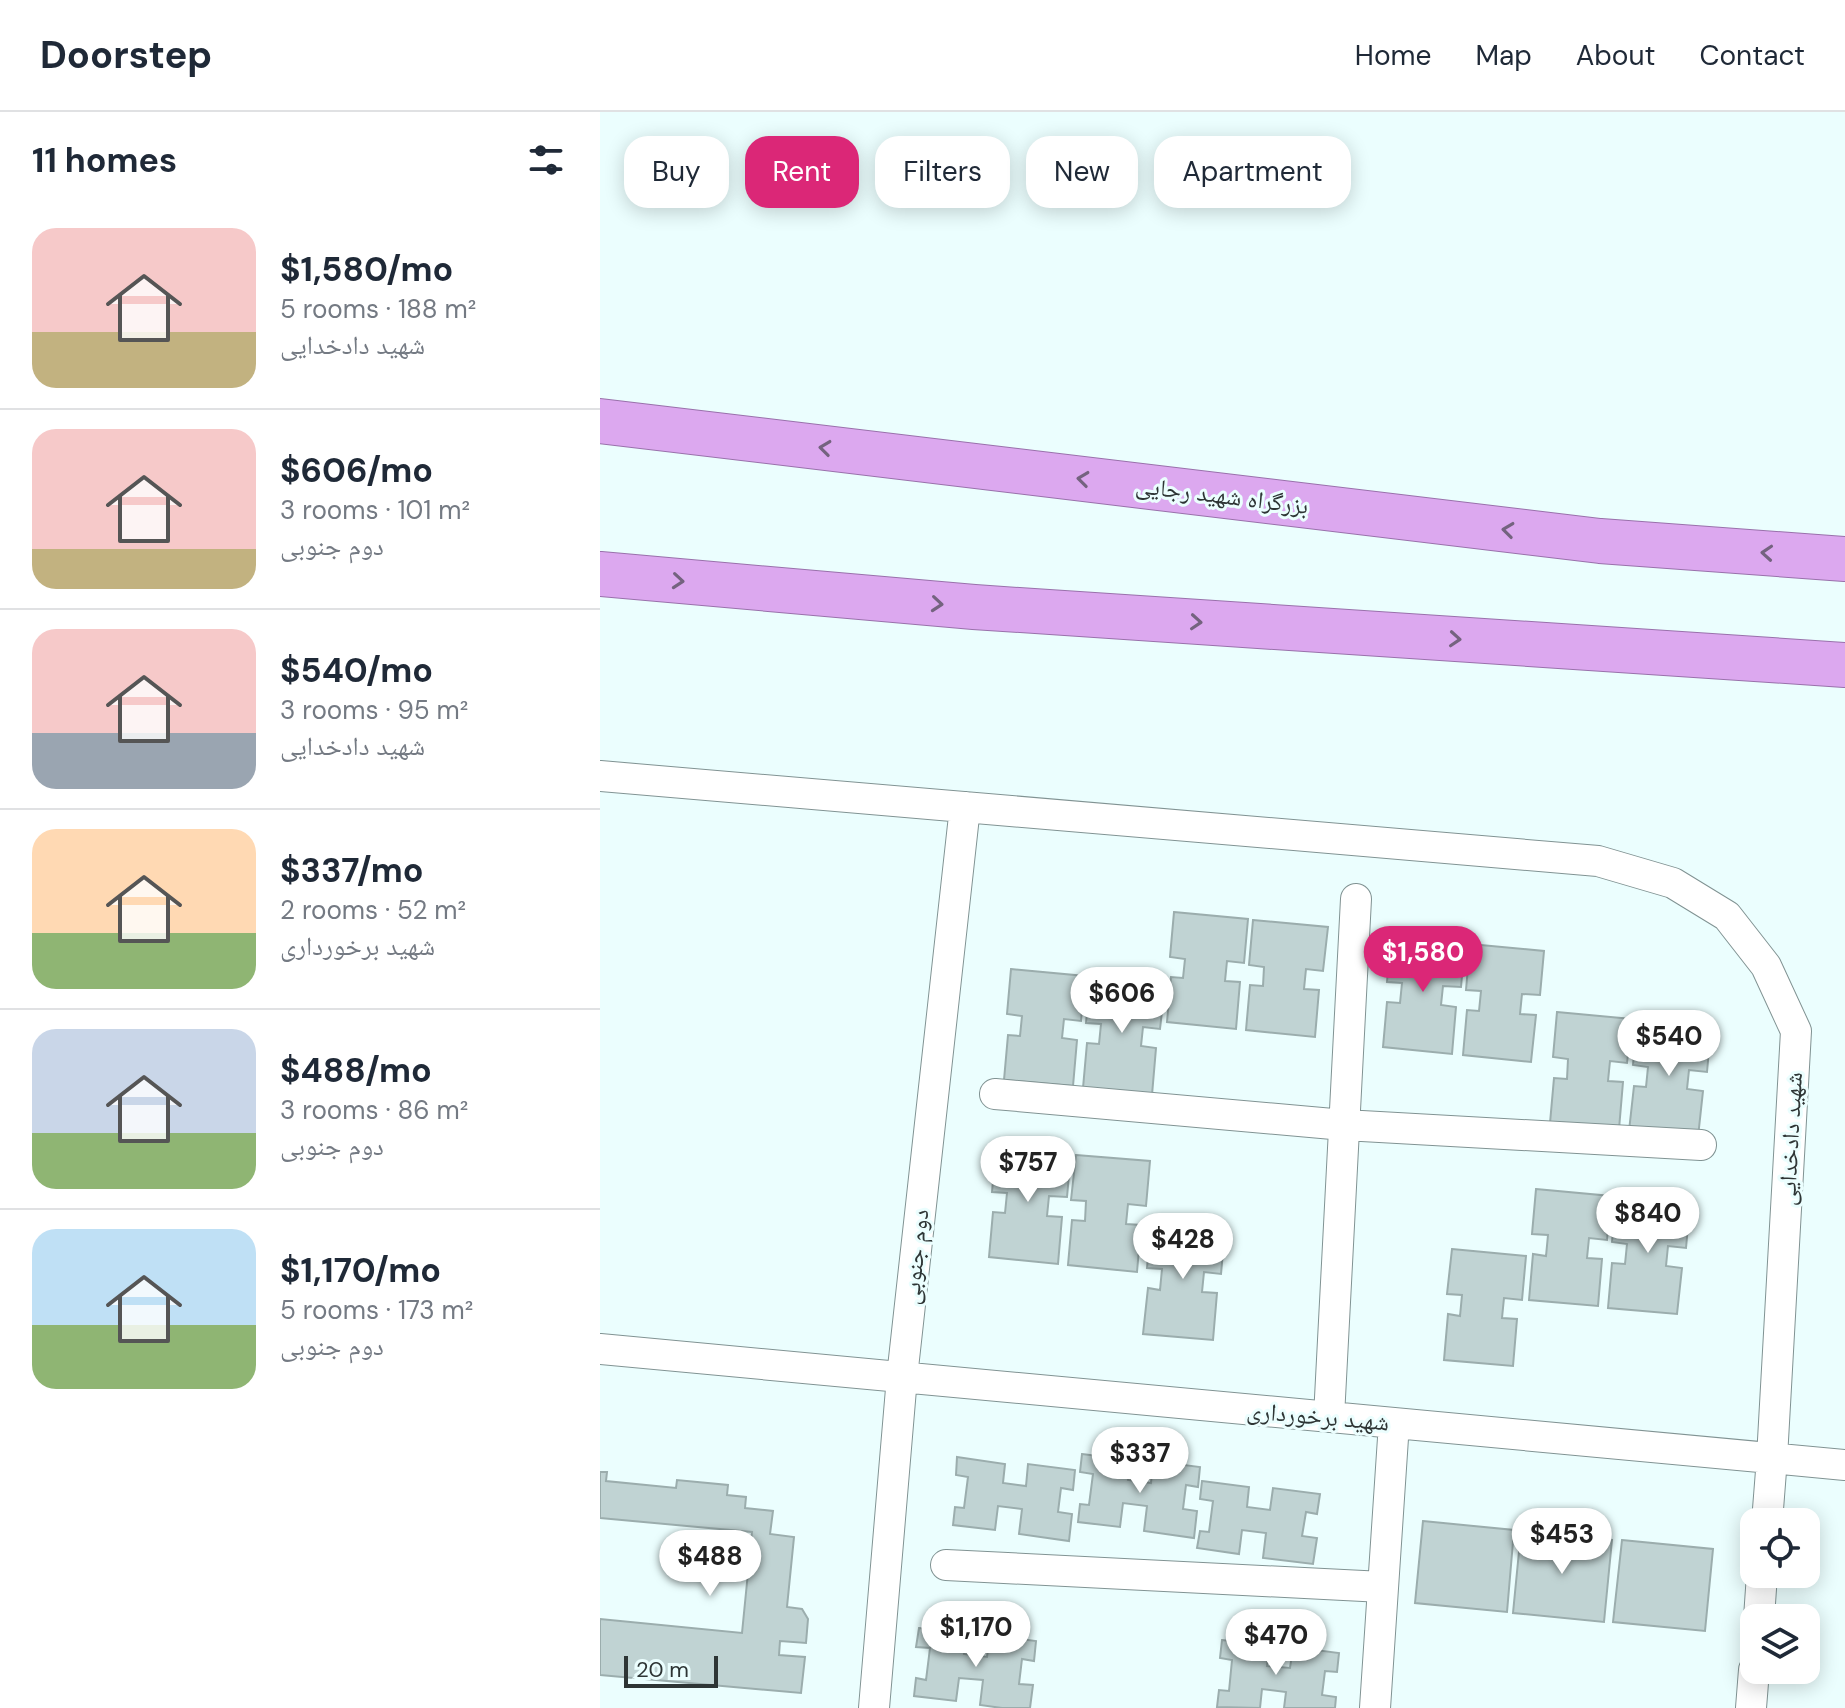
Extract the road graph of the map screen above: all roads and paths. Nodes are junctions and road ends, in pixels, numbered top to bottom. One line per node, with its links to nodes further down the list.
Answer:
1 (600, 421): 2 (highway, بزرگراه شهید رجایی, one-way to 1)
2 (1845, 559)
3 (600, 574): 4 (highway, one-way to 4)
4 (1845, 665)
5 (600, 776): 6 (street, شهید دادخدایی)
6 (965, 807): 12 (street, دوم جنوبی); 15 (street, شهید دادخدایی)
7 (1356, 899): 9 (street)
8 (995, 1094): 9 (street)
9 (1344, 1125): 10 (street); 13 (street)
10 (1701, 1145)
11 (600, 1349): 12 (street, شهید برخورداری)
12 (902, 1377): 13 (street, شهید برخورداری); 21 (street, دوم جنوبی)
13 (1329, 1417): 14 (street, شهید برخورداری)
14 (1394, 1423): 15 (street, شهید برخورداری); 19 (street)
15 (1772, 1458): 16 (street, شهید برخورداری); 17 (street, شهید دادخدایی)
16 (1845, 1465)
17 (1768, 1508)
18 (946, 1565): 19 (street)
19 (1383, 1587): 22 (street)
20 (1753, 1684): 23 (street)
21 (874, 1708)
22 (1375, 1708)
23 (1751, 1708)

